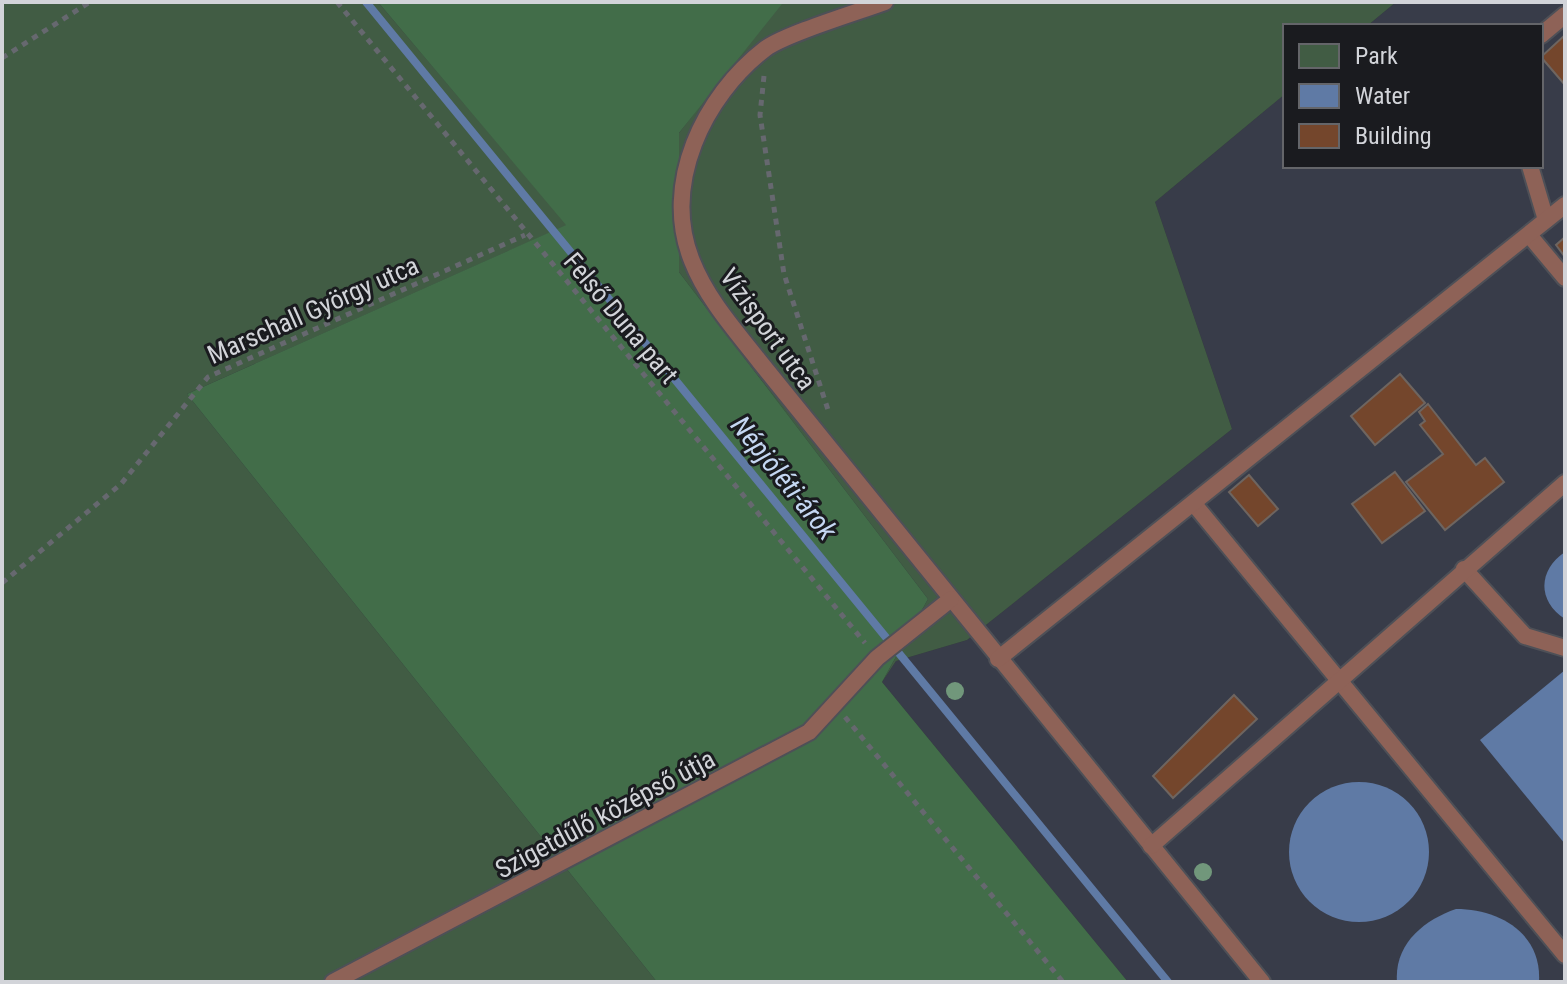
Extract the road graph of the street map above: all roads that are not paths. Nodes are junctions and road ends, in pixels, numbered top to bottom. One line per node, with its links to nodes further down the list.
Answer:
1 (885, 2): 12 (lane, Vízisport utca)
2 (1565, 15): 3 (lane)
3 (1543, 33)
4 (1531, 168): 6 (lane)
5 (1565, 205): 6 (lane)
6 (1546, 220): 7 (lane)
7 (1530, 236): 8 (lane); 10 (lane)
8 (1565, 278)
9 (1565, 483): 11 (lane)
10 (1194, 504): 14 (lane); 15 (lane)
11 (1464, 569): 13 (lane); 15 (lane)
12 (951, 599): 14 (lane, Vízisport utca); 18 (lane, Szigetdűlő középső útja)
13 (1565, 648)
14 (998, 659): 16 (lane, Vízisport utca)
15 (1337, 679): 16 (lane); 17 (lane)
16 (1151, 846): 19 (lane, Vízisport utca)
17 (1565, 955)
18 (333, 982)
19 (1262, 982)

